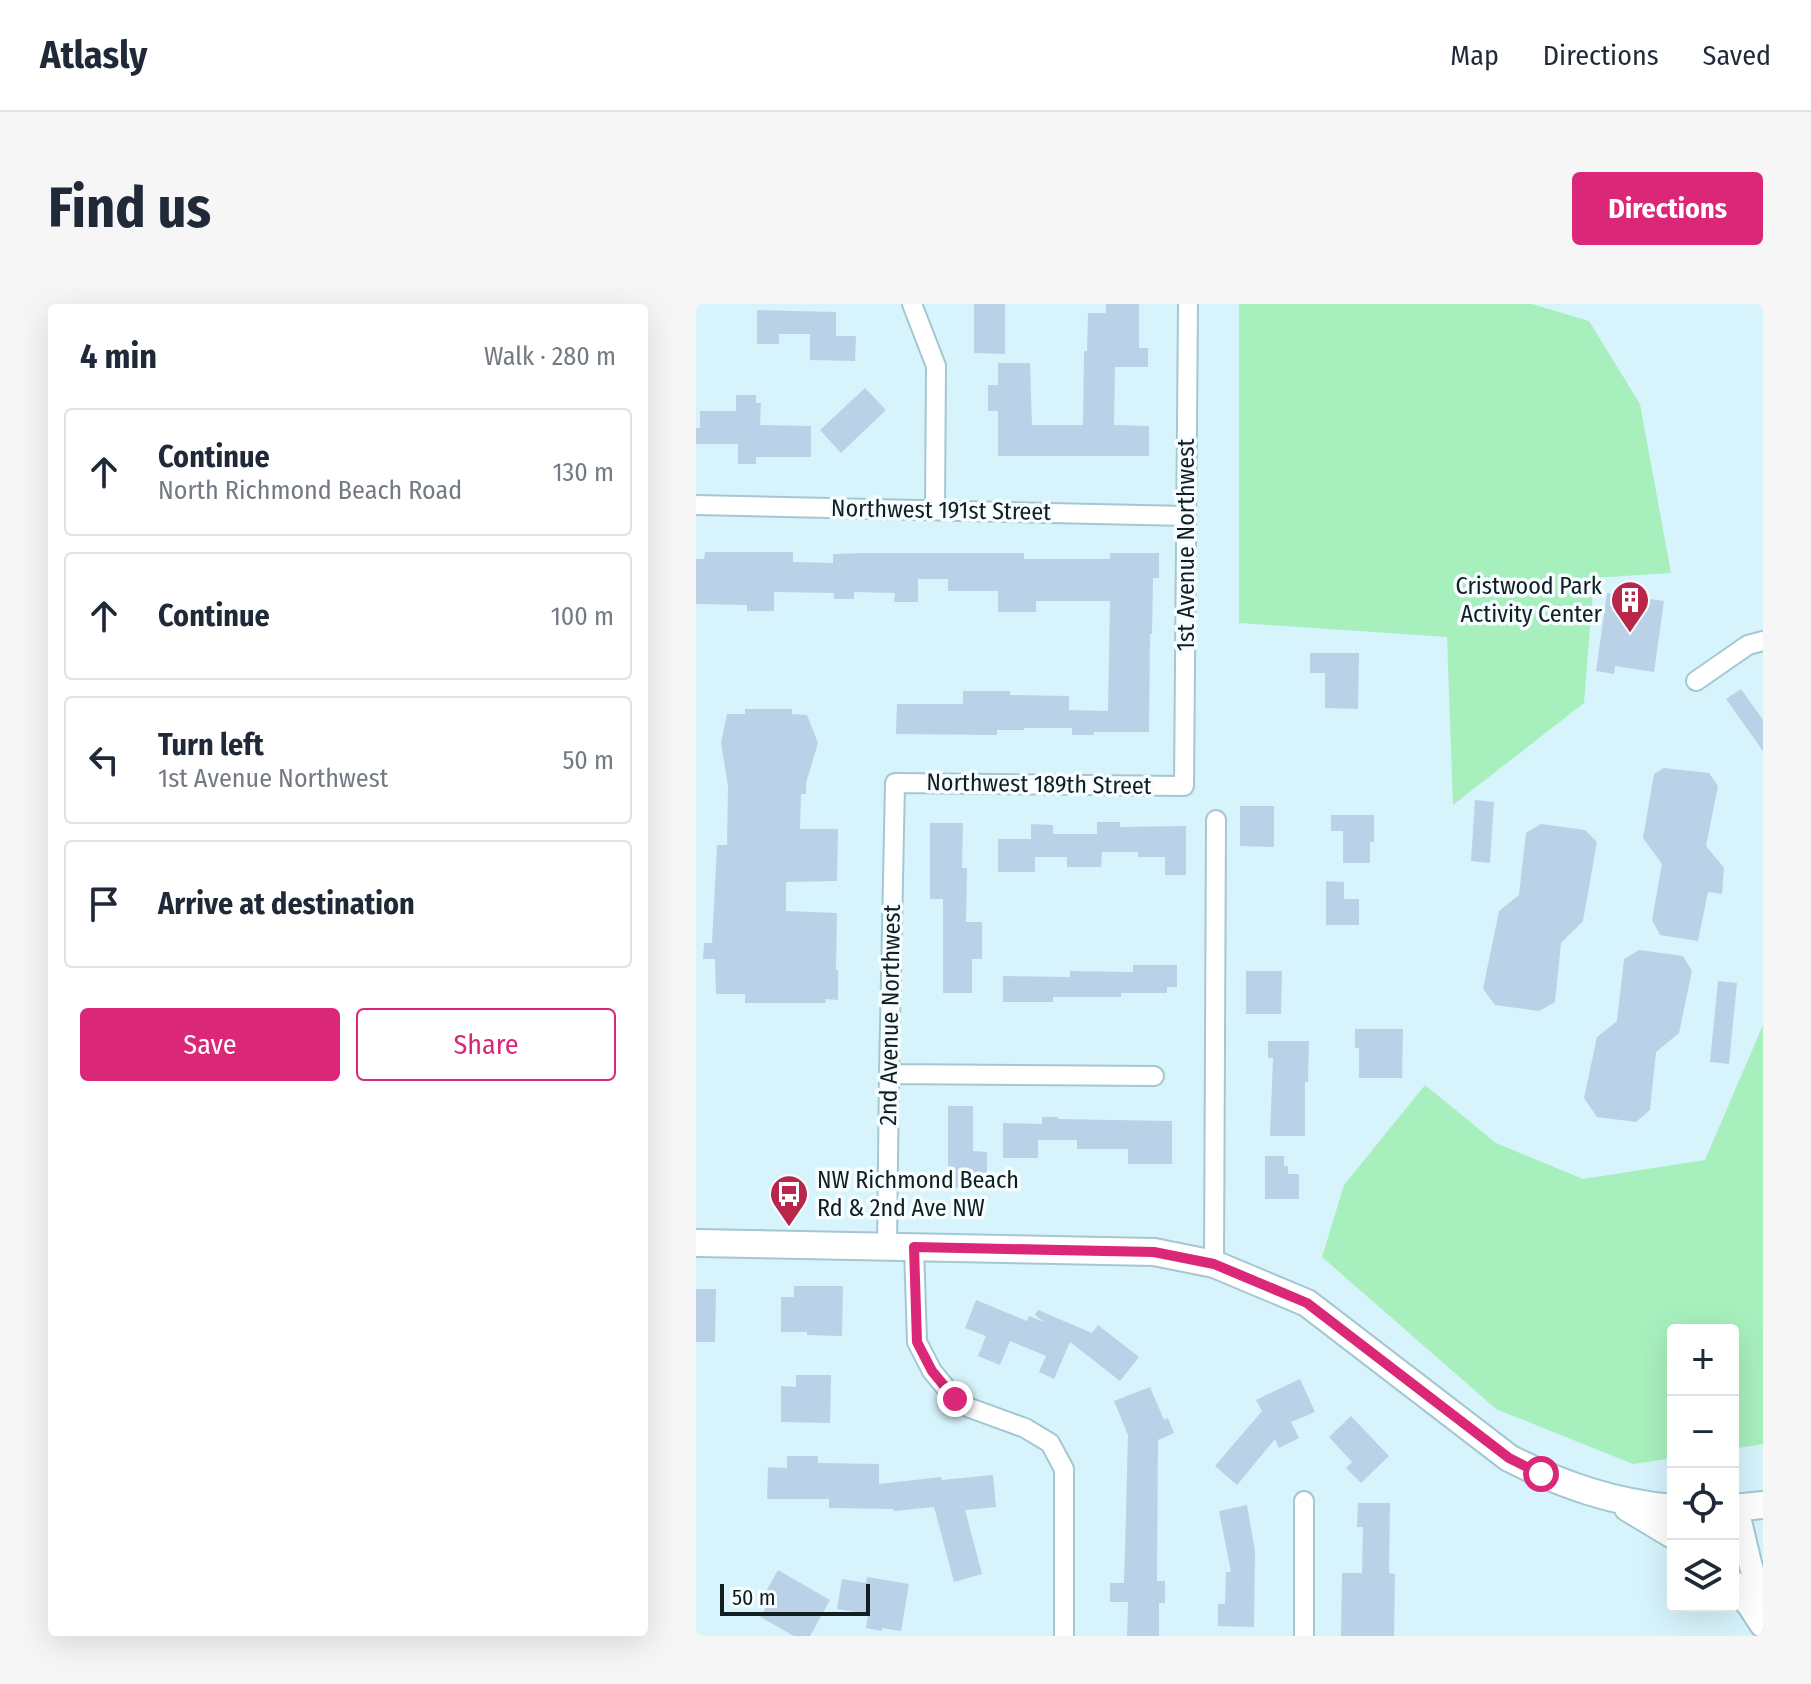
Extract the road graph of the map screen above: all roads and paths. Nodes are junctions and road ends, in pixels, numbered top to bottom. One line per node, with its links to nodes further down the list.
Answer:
1 (912, 304): 4 (street)
2 (1188, 304): 5 (street, 1st Avenue Northwest)
3 (696, 505): 4 (street, Northwest 191st Street)
4 (935, 509): 5 (street, Northwest 191st Street)
5 (1186, 516): 9 (street, 1st Avenue Northwest)
6 (1763, 641): 7 (street)
7 (1696, 681)
8 (895, 783): 9 (street, Northwest 189th Street); 11 (street, 2nd Avenue Northwest)
9 (1184, 786)
10 (1216, 820): 16 (street)
11 (889, 1074): 12 (street); 14 (street, 2nd Avenue Northwest)
12 (1154, 1076)
13 (696, 1243): 14 (main road)
14 (887, 1246): 15 (main road)
15 (914, 1247): 16 (main road); 27 (street)
16 (1214, 1264): 17 (main road)
17 (1610, 1499): 20 (main road); 23 (main road)
18 (1304, 1501): 28 (street)
19 (1763, 1505): 21 (main road)
20 (1667, 1508)
21 (1739, 1508)
22 (1739, 1523): 25 (street)
23 (1667, 1532)
24 (1739, 1591): 26 (main road)
25 (1763, 1606)
26 (1763, 1624)
27 (1064, 1636)
28 (1304, 1636)

